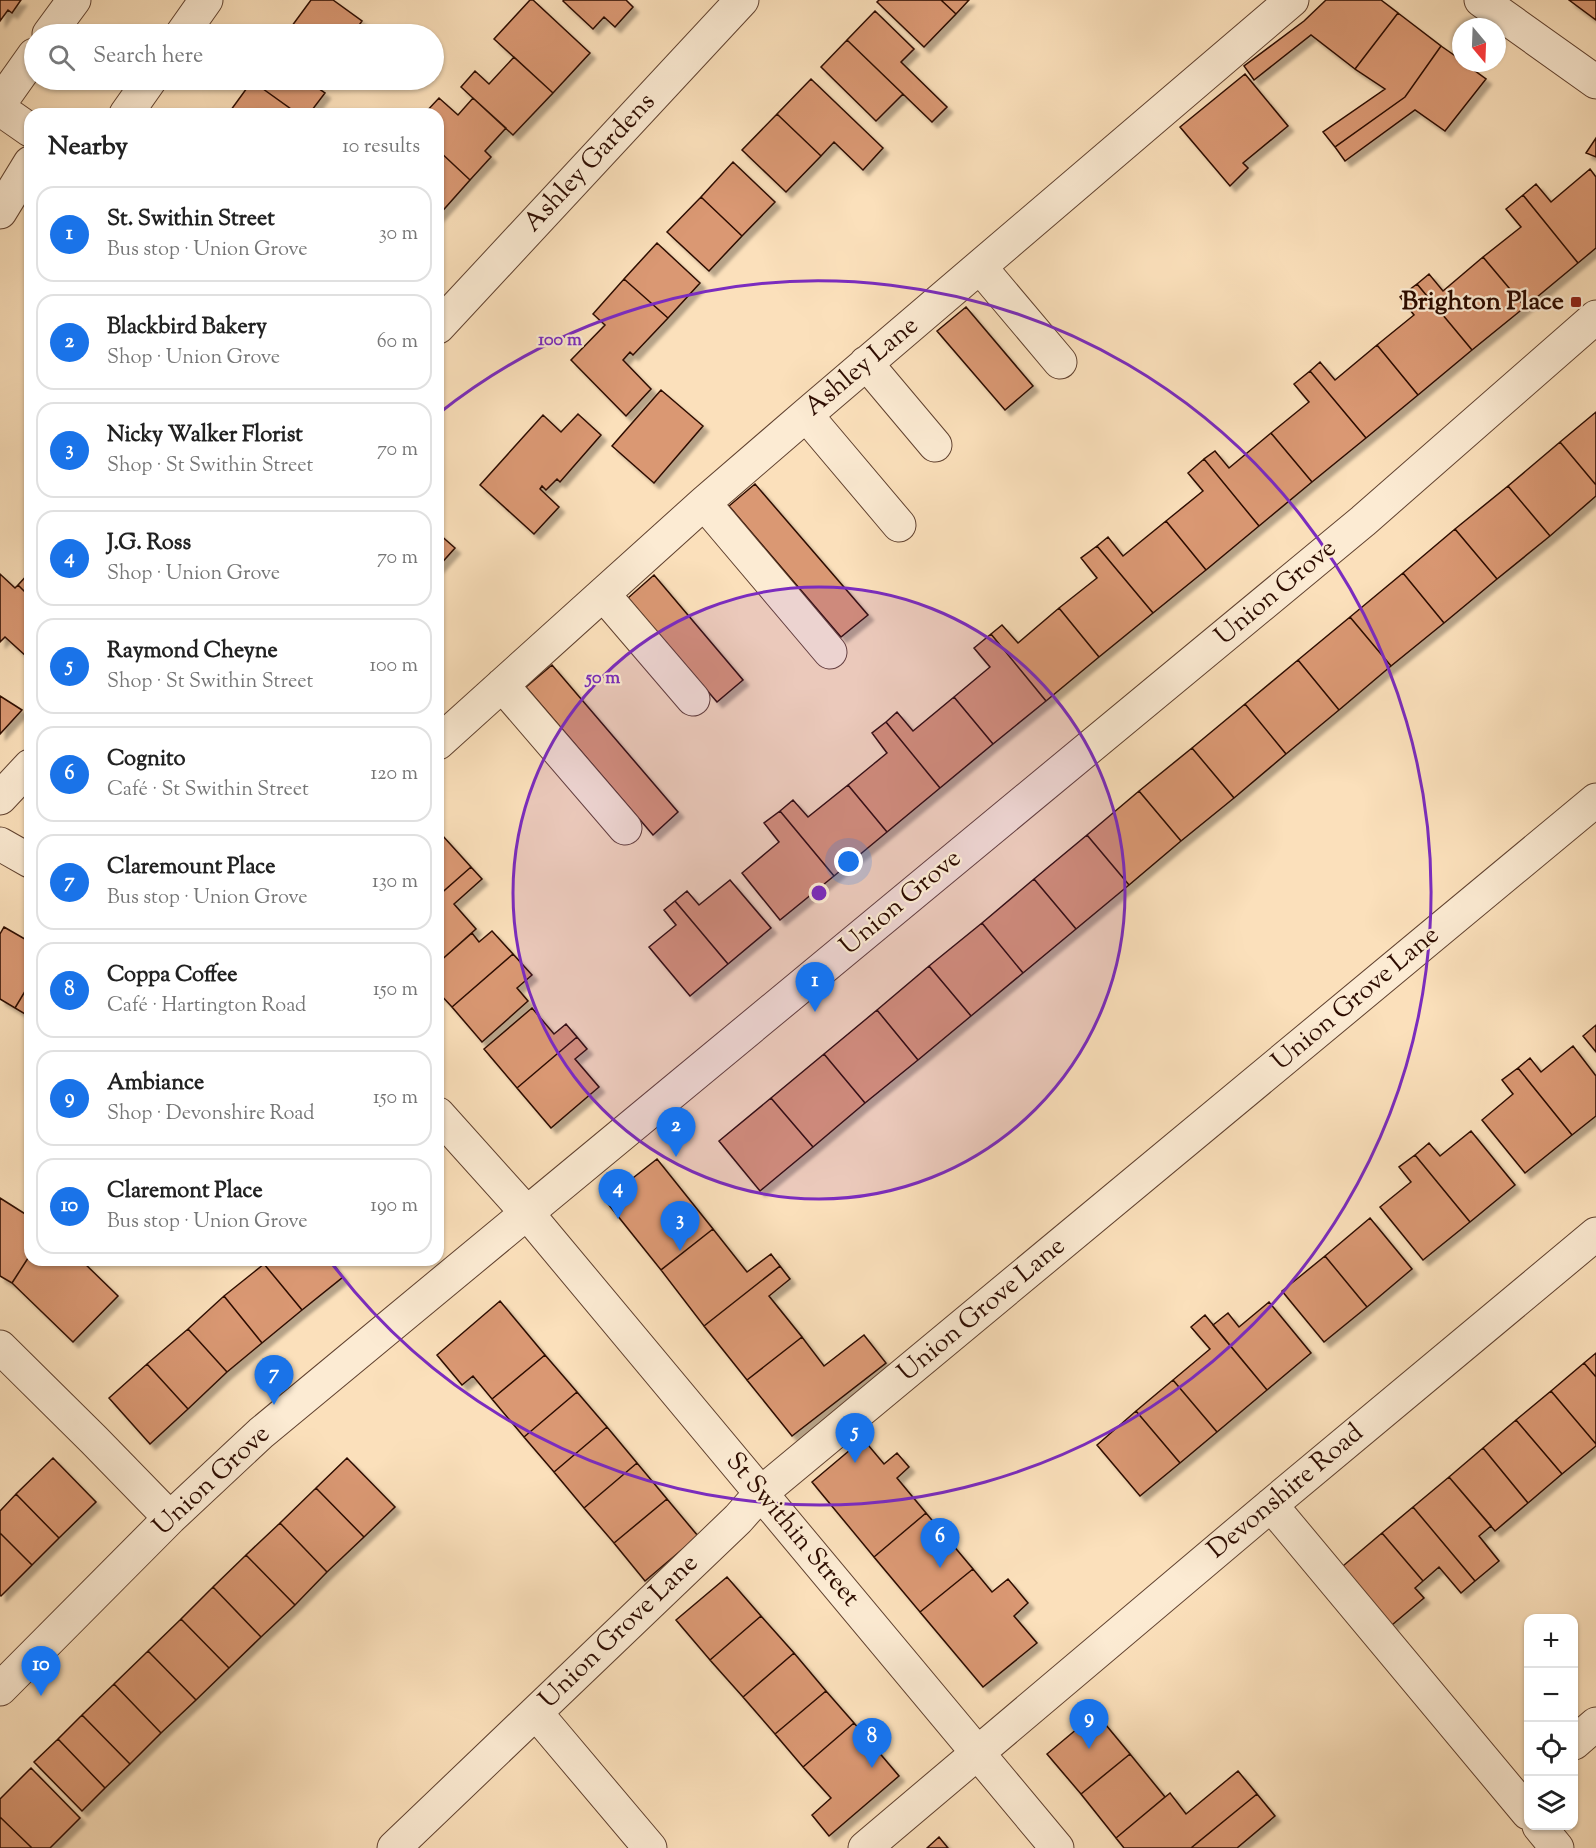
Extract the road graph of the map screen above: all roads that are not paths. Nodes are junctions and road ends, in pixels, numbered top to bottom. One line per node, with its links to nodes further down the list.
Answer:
1 (74, 0): 6 (street)
2 (206, 0): 7 (street)
3 (742, 0): 19 (street, Ashley Gardens)
4 (1292, 0): 17 (street, Ashley Lane)
5 (1481, 0): 9 (street)
6 (56, 24)
7 (189, 24)
8 (24, 69): 11 (street)
9 (1596, 82)
10 (143, 90): 12 (street)
11 (0, 103)
12 (130, 108)
13 (0, 109): 14 (street)
14 (24, 125)
15 (24, 173): 16 (street)
16 (0, 212)
17 (980, 267): 20 (street); 21 (street, Ashley Lane)
18 (1596, 317): 38 (street, Union Grove)
19 (444, 321)
20 (1060, 362)
21 (866, 363): 22 (street, Ashley Lane); 23 (street)
22 (806, 415): 24 (street, Ashley Lane); 25 (street)
23 (935, 445)
24 (704, 503): 26 (street, Ashley Lane); 27 (street)
25 (899, 525)
26 (603, 594): 28 (street, Ashley Lane); 29 (street)
27 (830, 652)
28 (502, 685): 30 (street, Ashley Lane); 34 (street)
29 (693, 699)
30 (444, 738)
31 (24, 772): 32 (street)
32 (0, 798)
33 (1596, 800): 41 (street, Union Grove Lane)
34 (625, 828)
35 (0, 844): 36 (street)
36 (24, 858)
37 (444, 1121): 38 (street, St Swithin Street)
38 (527, 1213): 41 (street, St Swithin Street); 43 (street, Union Grove)
39 (1596, 1234): 42 (street, Devonshire Road)
40 (0, 1347): 43 (street)
41 (761, 1493): 45 (street, Union Grove Lane); 48 (street, St Swithin Street)
42 (1271, 1505): 48 (street, Devonshire Road); 49 (street)
43 (171, 1518): 44 (street, Union Grove)
44 (0, 1689)
45 (536, 1713): 51 (street, Union Grove Lane); 52 (street)
46 (1596, 1724): 47 (street)
47 (1578, 1740)
48 (978, 1753): 53 (street, Devonshire Road); 54 (street, St Swithin Street)
49 (1523, 1796)
50 (1542, 1830): 55 (street)
51 (394, 1848)
52 (650, 1848)
53 (865, 1848)
54 (1058, 1848)
55 (1557, 1848)

